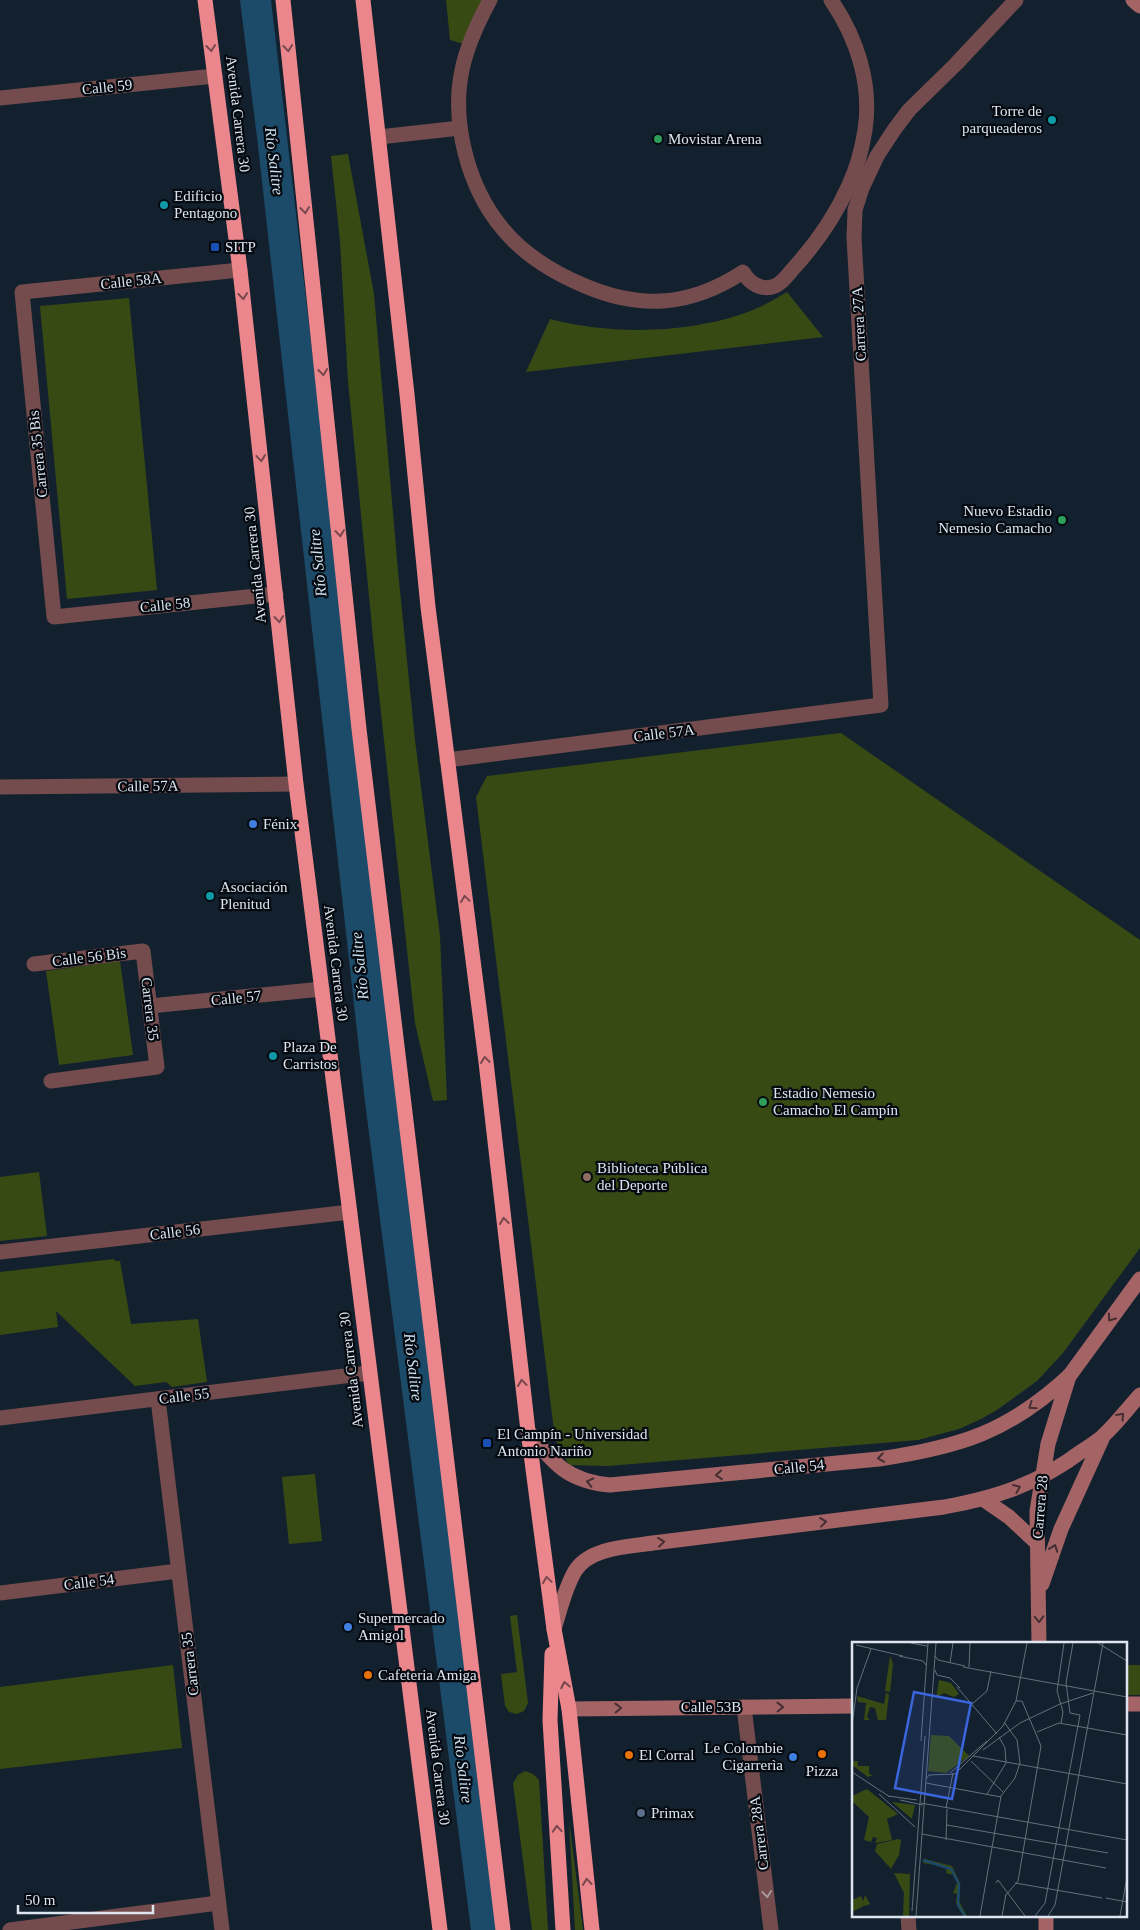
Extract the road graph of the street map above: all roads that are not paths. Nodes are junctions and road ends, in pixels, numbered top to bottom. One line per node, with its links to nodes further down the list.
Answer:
1 (205, 0): 9 (highway, Avenida Carrera 30, one-way to 9)
2 (283, 0): 51 (highway, one-way to 51)
3 (363, 0): 12 (highway)
4 (490, 0): 11 (street)
5 (831, 0): 11 (street)
6 (1016, 0): 17 (street, Carrera 27A)
7 (1132, 0): 8 (main road)
8 (1140, 6)
9 (215, 76): 10 (street, Calle 59); 13 (highway, Avenida Carrera 30)
10 (0, 98)
11 (460, 128): 12 (street)
12 (379, 137): 18 (highway)
13 (240, 270): 14 (street, Calle 58A); 15 (highway, Avenida Carrera 30, one-way to 15)
14 (22, 292): 16 (street, Carrera 35 Bis)
15 (276, 594): 16 (street, Calle 58); 19 (highway, Avenida Carrera 30, one-way to 19)
16 (54, 617)
17 (881, 705): 18 (street, Calle 57A)
18 (447, 760): 34 (highway, one-way to 18)
19 (296, 784): 20 (street, Calle 57A); 23 (highway, Avenida Carrera 30)
20 (0, 787)
21 (143, 951): 22 (street, Calle 56 Bis); 24 (street, Carrera 35)
22 (34, 964)
23 (322, 989): 24 (street, Calle 57); 26 (highway, Avenida Carrera 30)
24 (150, 1006): 25 (street, Carrera 35)
25 (51, 1081)
26 (350, 1212): 27 (street, Calle 56); 29 (highway, Avenida Carrera 30)
27 (0, 1252)
28 (1140, 1279): 30 (main road, one-way to 30)
29 (369, 1373): 32 (street, Calle 55); 50 (highway, Avenida Carrera 30)
30 (1070, 1375): 34 (main road, Calle 54, one-way to 34); 36 (main road, Carrera 28)
31 (1140, 1395): 35 (main road, one-way to 31)
32 (158, 1399): 33 (street, Calle 55); 39 (street, Carrera 35)
33 (0, 1418)
34 (528, 1431): 42 (highway, one-way to 34)
35 (1104, 1435): 36 (main road); 41 (main road, one-way to 35)
36 (1042, 1477): 37 (main road, one-way to 36); 38 (main road, Carrera 28)
37 (983, 1500): 38 (main road); 42 (main road, one-way to 37)
38 (1037, 1543): 41 (main road, Carrera 28)
39 (178, 1571): 40 (street, Calle 54); 47 (street, Carrera 35)
40 (0, 1593)
41 (1038, 1594): 43 (main road, Carrera 28, one-way to 43)
42 (554, 1629): 46 (highway, one-way to 42); 52 (highway, one-way to 42)
43 (1039, 1642)
44 (852, 1706): 45 (main road, Calle 53B, one-way to 44)
45 (744, 1707): 46 (main road, Calle 53B, one-way to 45); 54 (street, Carrera 28A, one-way to 54)
46 (569, 1709): 53 (highway, one-way to 46)
47 (218, 1903): 48 (street); 49 (street, Carrera 35)
48 (10, 1930)
49 (222, 1930)
50 (440, 1930)
51 (503, 1930)
52 (563, 1930)
53 (592, 1930)
54 (771, 1930)

